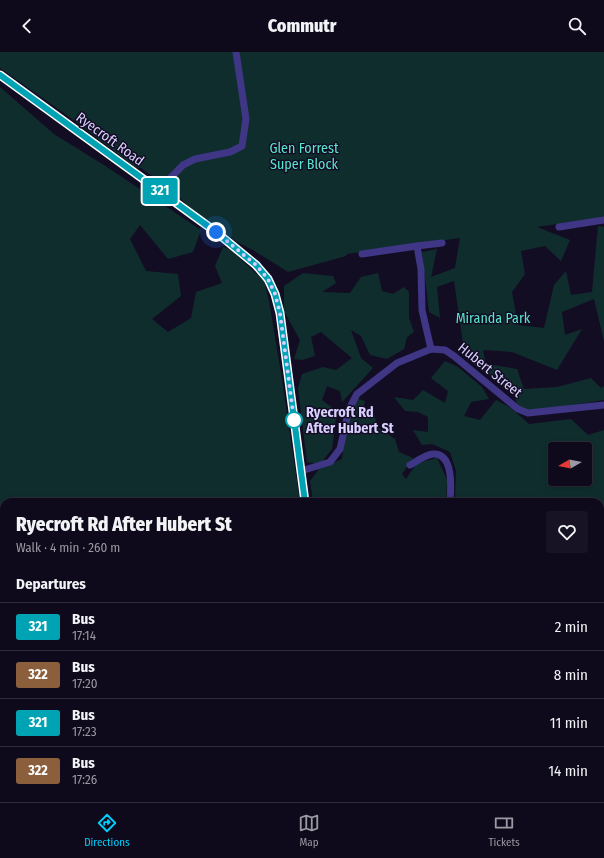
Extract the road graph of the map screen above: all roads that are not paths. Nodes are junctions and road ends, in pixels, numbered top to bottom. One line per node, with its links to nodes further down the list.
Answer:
1 (236, 52): 3 (street)
2 (0, 75): 3 (street, Ryecroft Road)
3 (159, 190): 12 (street, Ryecroft Road)
4 (604, 220): 5 (street)
5 (559, 227)
6 (442, 244): 7 (street)
7 (417, 246): 8 (street); 9 (street)
8 (362, 254)
9 (431, 349): 10 (street, Hubert Street); 12 (street)
10 (604, 405)
11 (410, 465): 14 (street)
12 (301, 471): 13 (street, Ryecroft Road)
13 (304, 498)
14 (450, 498)

